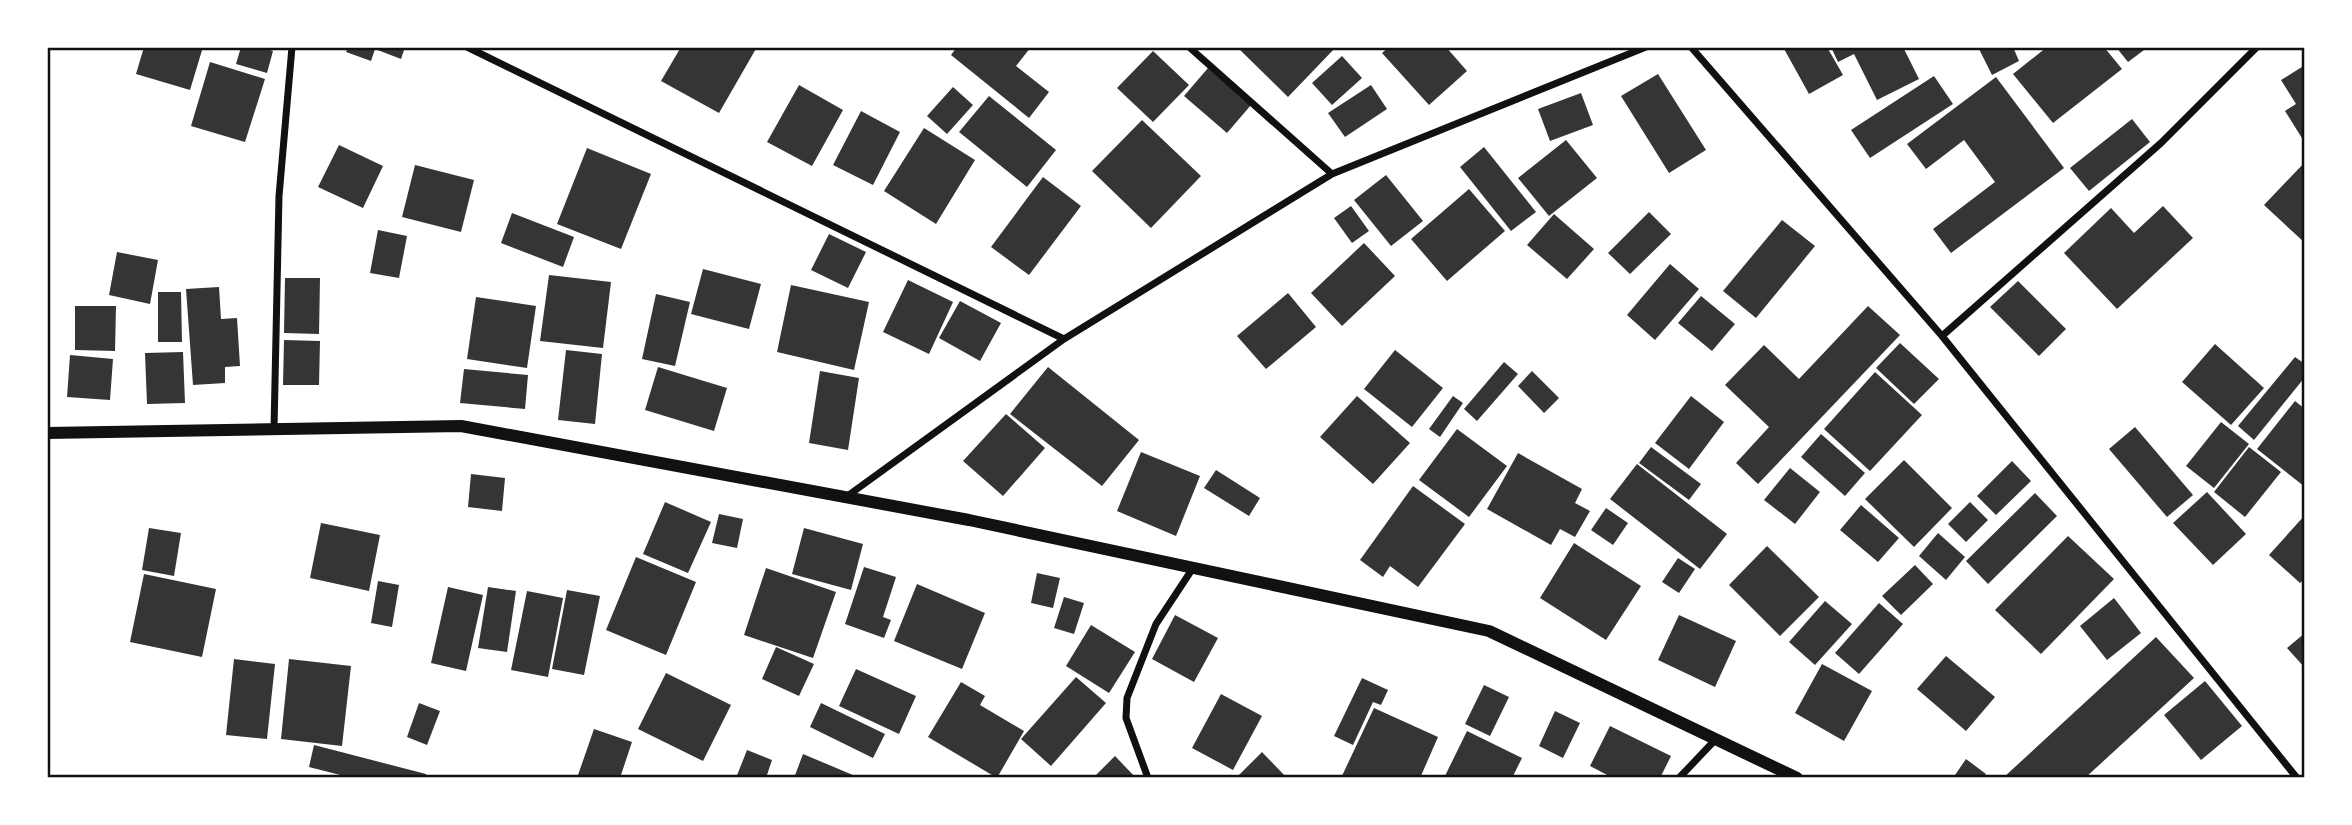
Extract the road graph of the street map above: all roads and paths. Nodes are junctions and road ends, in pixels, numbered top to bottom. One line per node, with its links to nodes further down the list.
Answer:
1 (292, 47): 10 (street)
2 (467, 47): 9 (street)
3 (1189, 47): 7 (street)
4 (1646, 47): 7 (street)
5 (1691, 47): 8 (street)
6 (2257, 47): 8 (street)
7 (1332, 174): 9 (street)
8 (1942, 336): 18 (street)
9 (1065, 339): 12 (street)
10 (274, 429): 11 (street); 12 (street)
11 (47, 433)
12 (846, 497): 13 (street)
13 (1193, 568): 14 (street); 15 (street)
14 (1716, 739): 16 (street); 17 (street)
15 (1147, 778)
16 (1679, 778)
17 (1797, 778)
18 (2297, 778)

